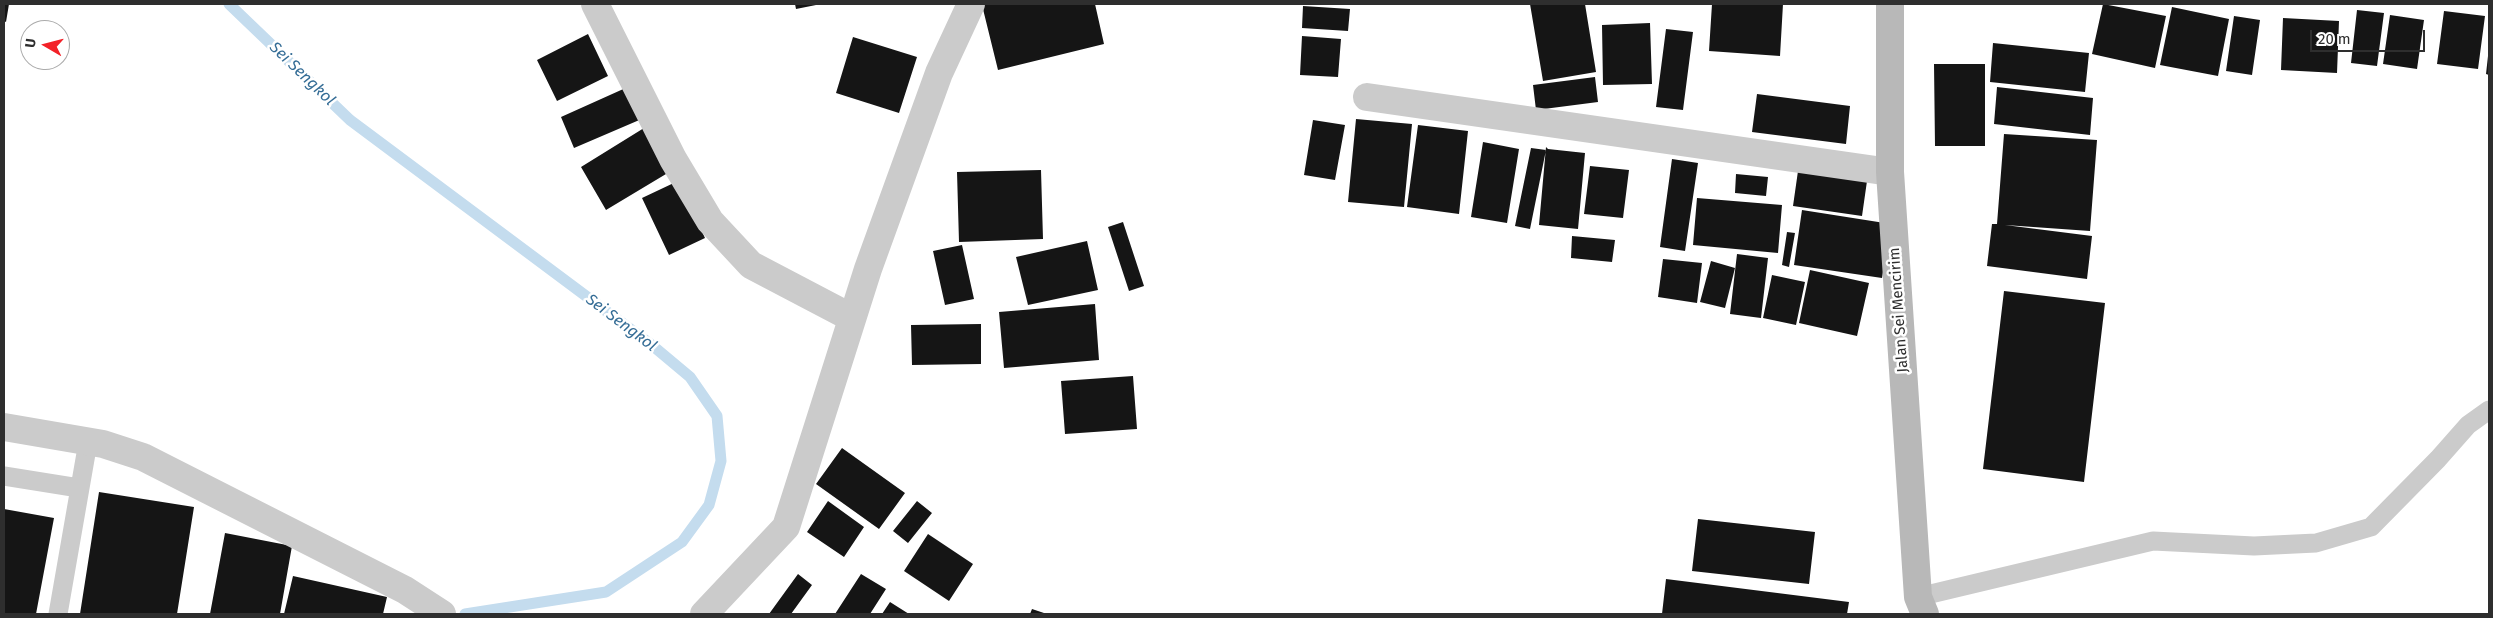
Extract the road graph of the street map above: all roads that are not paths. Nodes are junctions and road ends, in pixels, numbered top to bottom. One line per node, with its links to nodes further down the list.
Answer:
1 (595, 4): 6 (street)
2 (972, 4): 6 (street)
3 (1890, 4): 5 (street, Jalan Sei Mencirim)
4 (1367, 97): 5 (street)
5 (1890, 172): 12 (street, Jalan Sei Mencirim)
6 (852, 318): 15 (street)
7 (2489, 410): 12 (lane)
8 (4, 427): 9 (street)
9 (88, 442): 11 (lane); 14 (street)
10 (4, 476): 11 (lane)
11 (79, 488): 13 (lane)
12 (1922, 606)
13 (58, 614)
14 (442, 614)
15 (704, 614)

